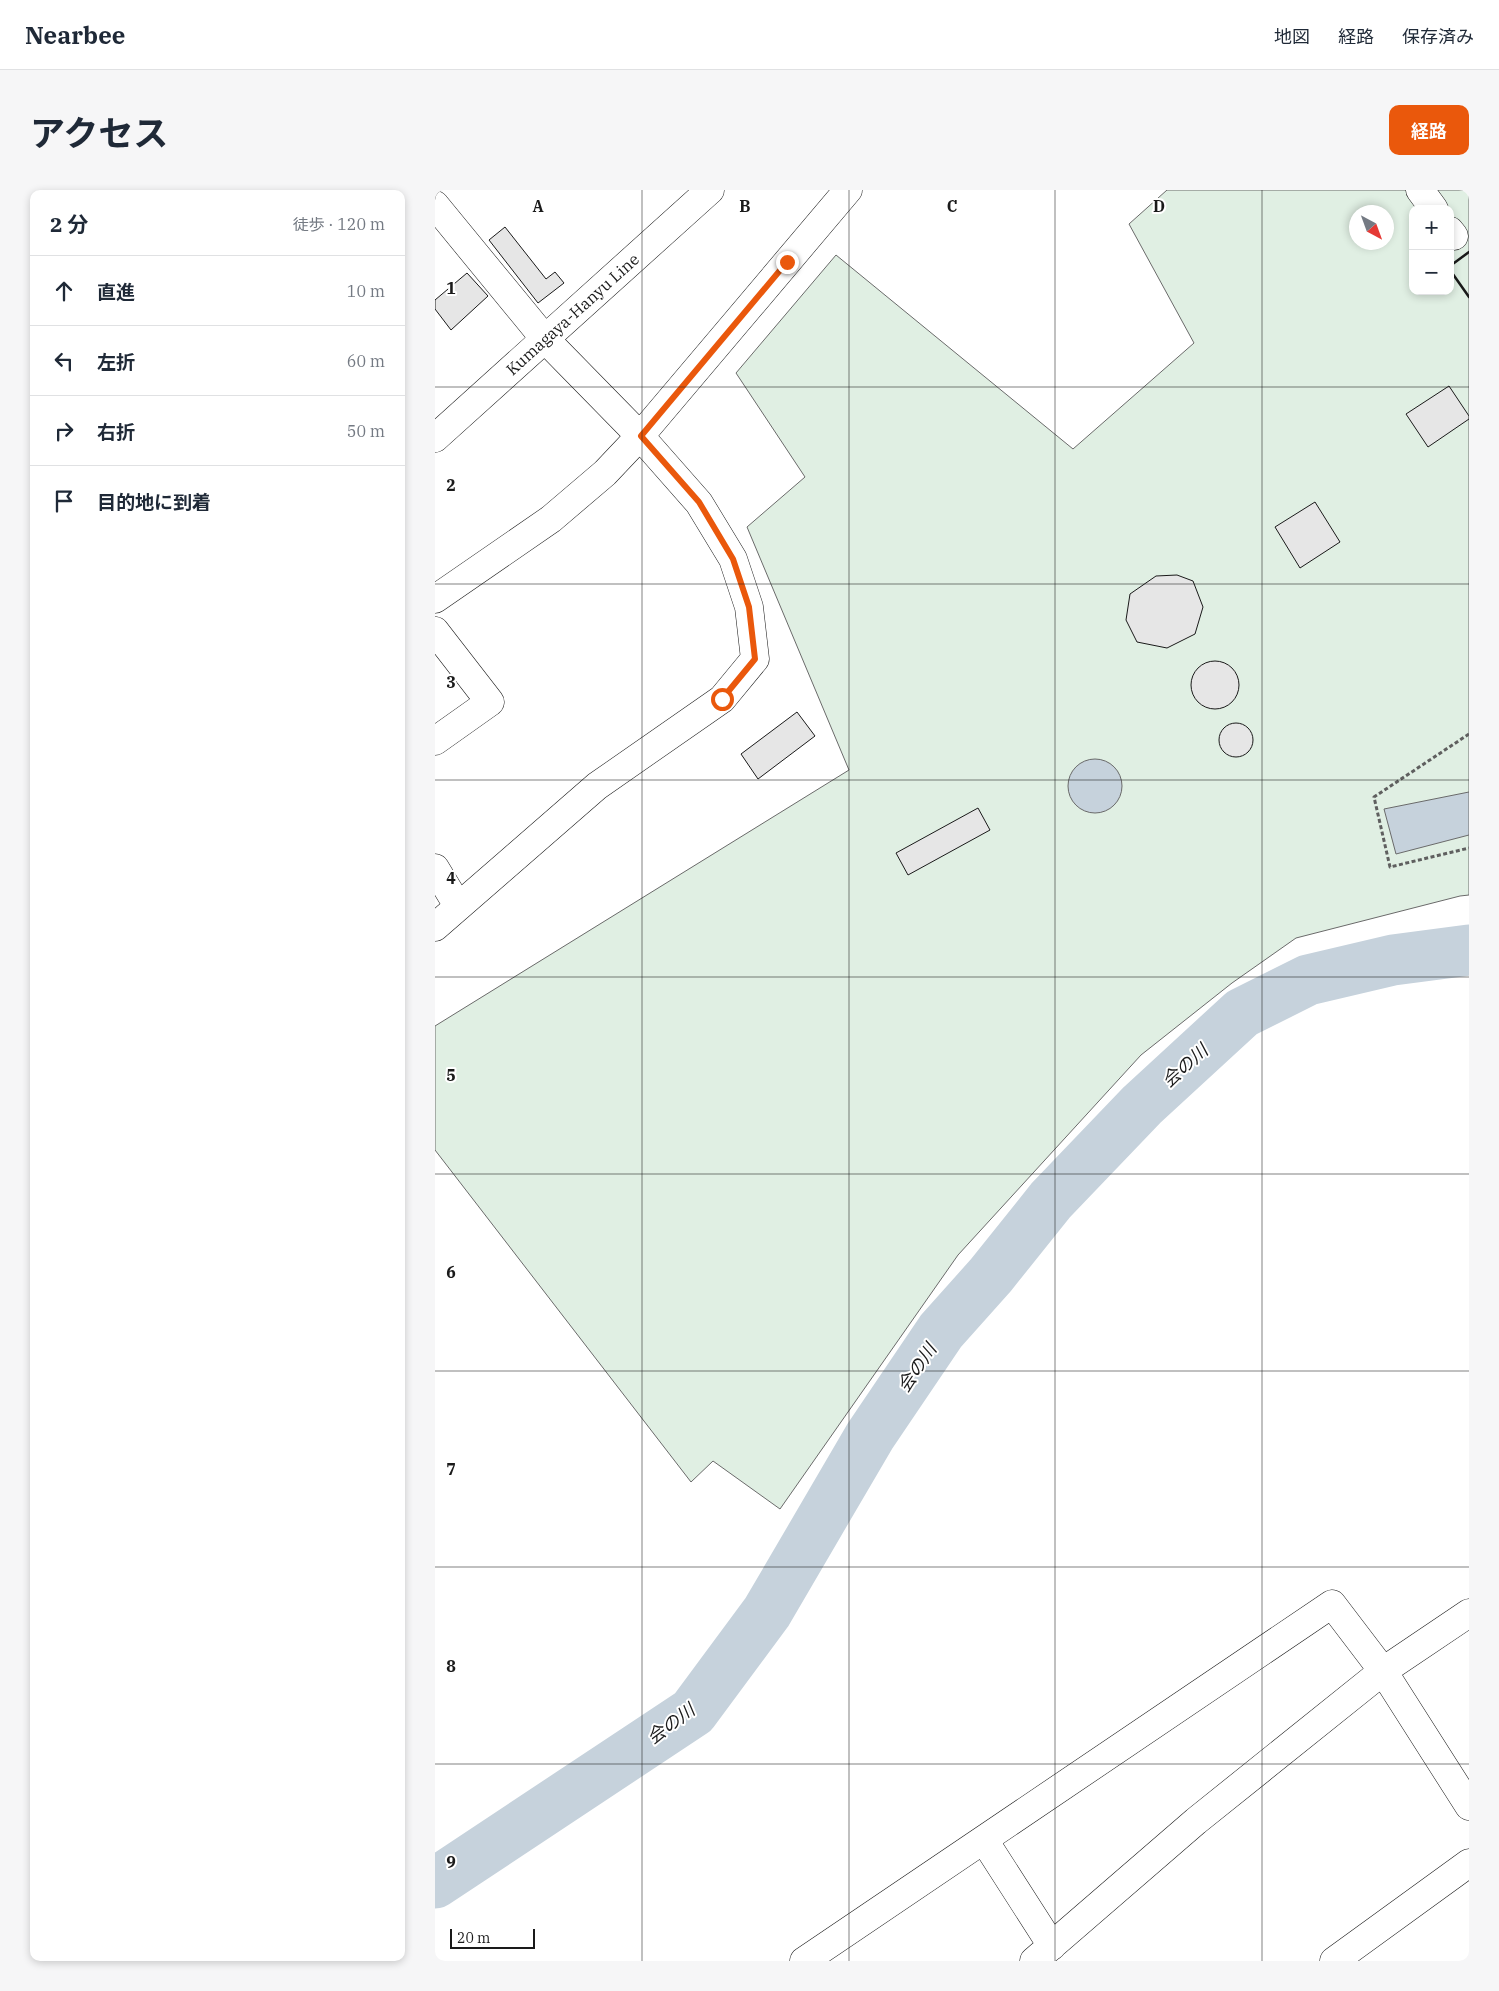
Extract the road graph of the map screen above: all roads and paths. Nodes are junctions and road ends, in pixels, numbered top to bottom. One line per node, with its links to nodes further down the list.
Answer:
1 (710, 190): 6 (street, Kumagaya-Hanyu Line)
2 (848, 190): 7 (street)
3 (1421, 190): 5 (street)
4 (435, 205): 6 (street)
5 (1431, 205)
6 (545, 339): 7 (street); 8 (street, Kumagaya-Hanyu Line)
7 (641, 436): 9 (street); 15 (street)
8 (435, 438)
9 (435, 599)
10 (435, 631): 12 (street)
11 (1469, 734): 13 (path)
12 (435, 741)
13 (1469, 848)
14 (435, 868): 15 (street)
15 (458, 906): 16 (street)
16 (435, 928)
17 (1469, 1613): 18 (street)
18 (1383, 1672): 19 (street); 20 (street); 22 (street)
19 (1469, 1806)
20 (984, 1840): 22 (street); 23 (street)
21 (1469, 1863): 24 (street)
22 (1043, 1953)
23 (804, 1961)
24 (1334, 1961)

